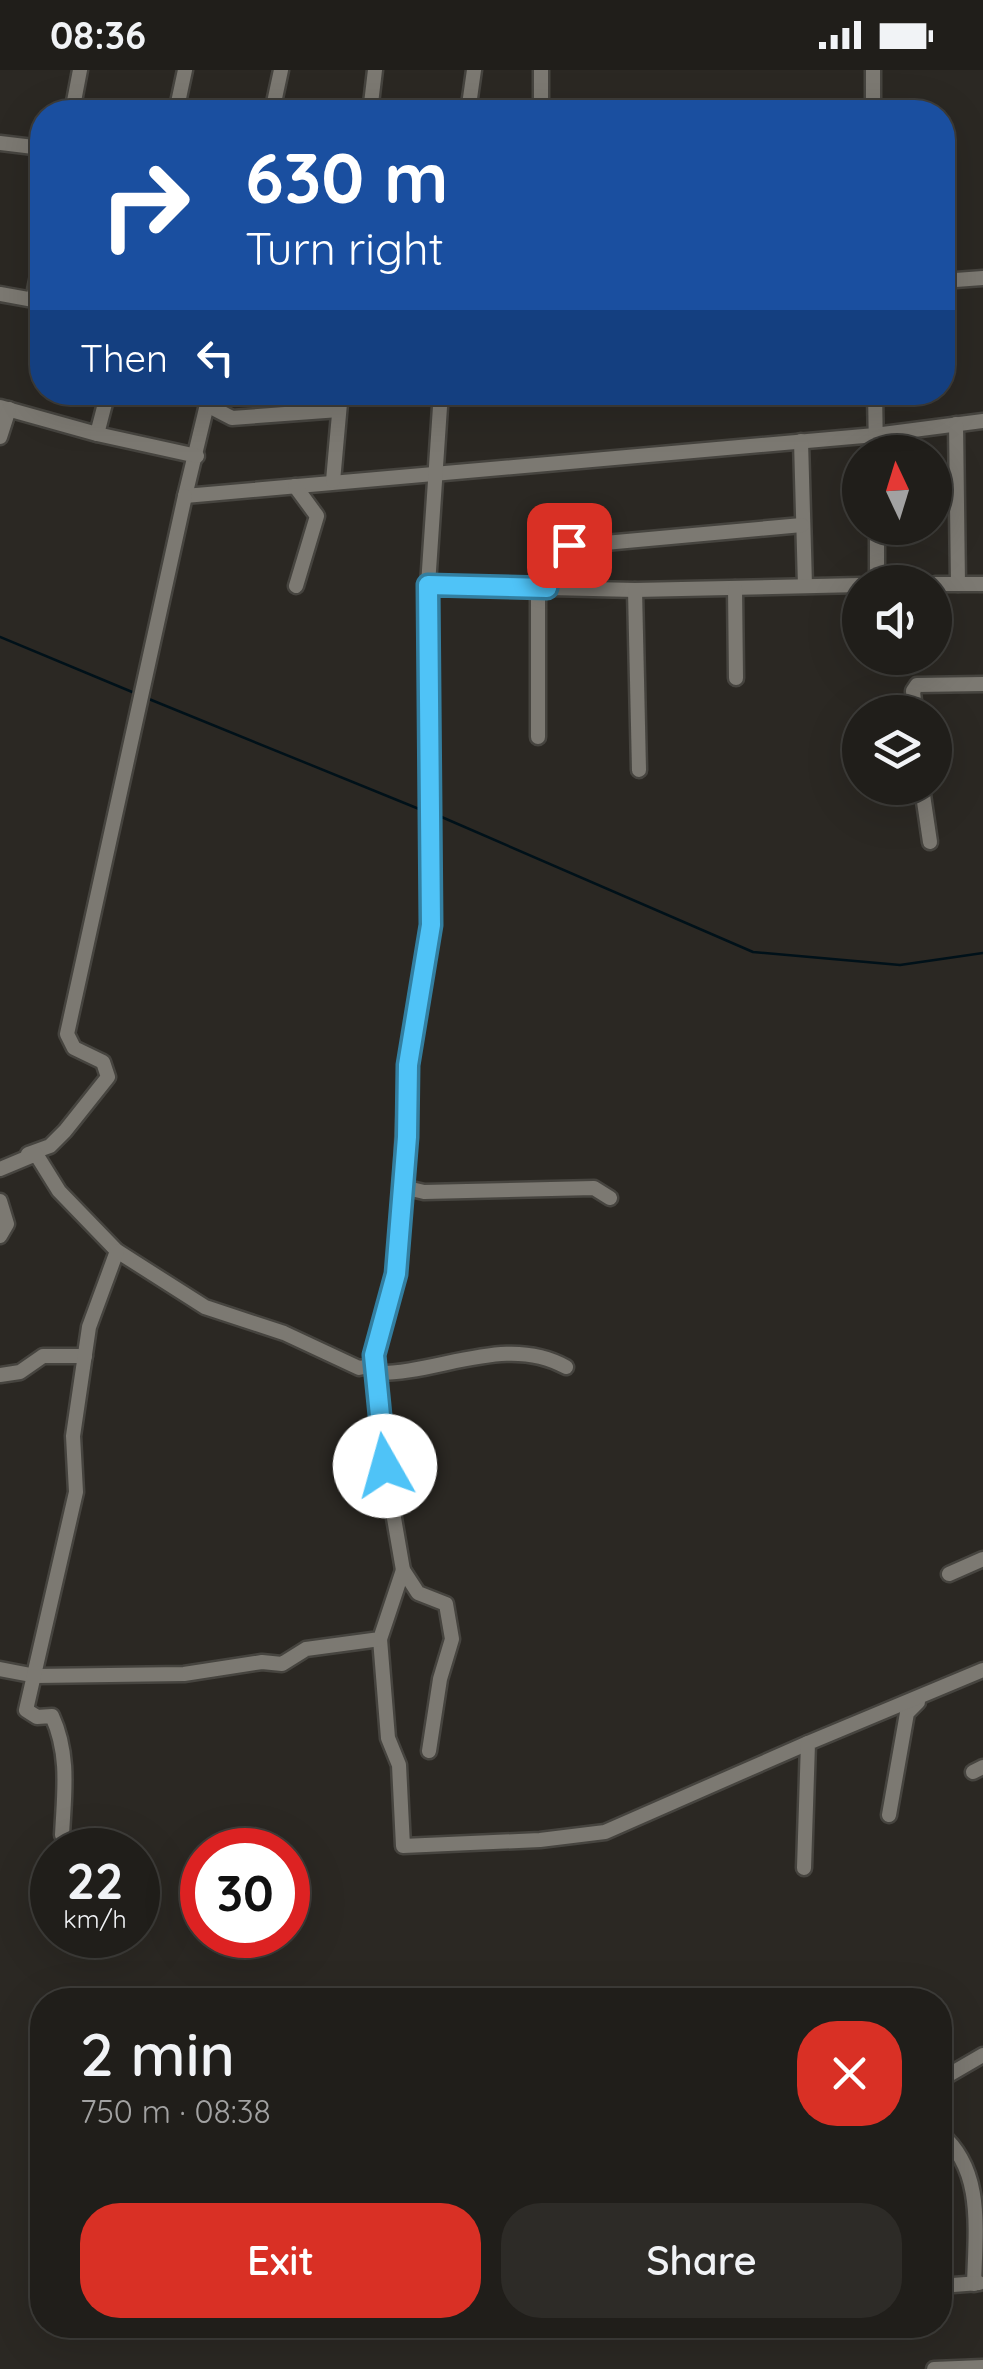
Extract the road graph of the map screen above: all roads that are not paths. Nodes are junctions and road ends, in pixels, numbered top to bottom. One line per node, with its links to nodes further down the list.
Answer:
1 (80, 70): 8 (street)
2 (186, 70): 9 (street)
3 (282, 70): 10 (street)
4 (374, 70): 11 (street)
5 (474, 70): 12 (street)
6 (540, 70): 13 (street)
7 (873, 70): 14 (street)
8 (74, 100)
9 (179, 100)
10 (275, 100)
11 (371, 100)
12 (470, 100)
13 (541, 100)
14 (874, 100)
15 (0, 143): 16 (street)
16 (30, 147)
17 (983, 278): 18 (street)
18 (955, 280)
19 (0, 294): 20 (street)
20 (30, 300)
21 (105, 405): 31 (street)
22 (207, 405): 35 (street)
23 (216, 405): 28 (street)
24 (340, 405): 28 (street)
25 (440, 405): 36 (street)
26 (875, 405): 32 (street)
27 (4, 408): 31 (street); 33 (street)
28 (339, 410): 37 (street)
29 (983, 421): 30 (street)
30 (956, 424): 32 (street); 42 (street)
31 (97, 434): 35 (street)
32 (875, 434): 34 (street)
33 (0, 437)
34 (801, 441): 36 (street); 40 (street)
35 (197, 456): 39 (street)
36 (437, 472): 37 (street); 44 (street)
37 (333, 481): 38 (street)
38 (295, 486): 39 (street); 46 (street)
39 (185, 496): 58 (street)
40 (802, 525): 47 (street); 48 (street)
41 (952, 584): 42 (street)
42 (958, 584): 43 (street)
43 (983, 584)
44 (428, 585): 48 (street); 60 (street)
45 (842, 585): 47 (street)
46 (296, 586)
47 (806, 586): 49 (street)
48 (542, 588): 50 (street); 54 (street)
49 (735, 588): 50 (street); 51 (street)
50 (635, 590): 55 (street)
51 (736, 678)
52 (983, 684): 53 (street)
53 (913, 695)
54 (538, 737)
55 (638, 770)
56 (925, 805): 57 (street)
57 (930, 842)
58 (28, 1154): 59 (street); 64 (street)
59 (0, 1169)
60 (403, 1187): 61 (street); 67 (street)
61 (610, 1198)
62 (0, 1201): 63 (street)
63 (0, 1236)
64 (117, 1252): 65 (street); 67 (street)
65 (85, 1356): 68 (street); 75 (street)
66 (566, 1367): 67 (street)
67 (374, 1369): 70 (street)
68 (0, 1375)
69 (983, 1559): 71 (street)
70 (402, 1570): 72 (street); 78 (street)
71 (950, 1574)
72 (380, 1639): 75 (street); 77 (street)
73 (0, 1670): 75 (street)
74 (983, 1670): 76 (street)
75 (36, 1676): 80 (street)
76 (922, 1698): 77 (street); 79 (street)
77 (808, 1743): 81 (street)
78 (429, 1752)
79 (889, 1815)
80 (63, 1828)
81 (804, 1868)
82 (983, 2054): 83 (street)
83 (952, 2073)
84 (952, 2141): 85 (street)
85 (978, 2283): 86 (street)
86 (952, 2285)
87 (983, 2367): 88 (street)
88 (934, 2369)

